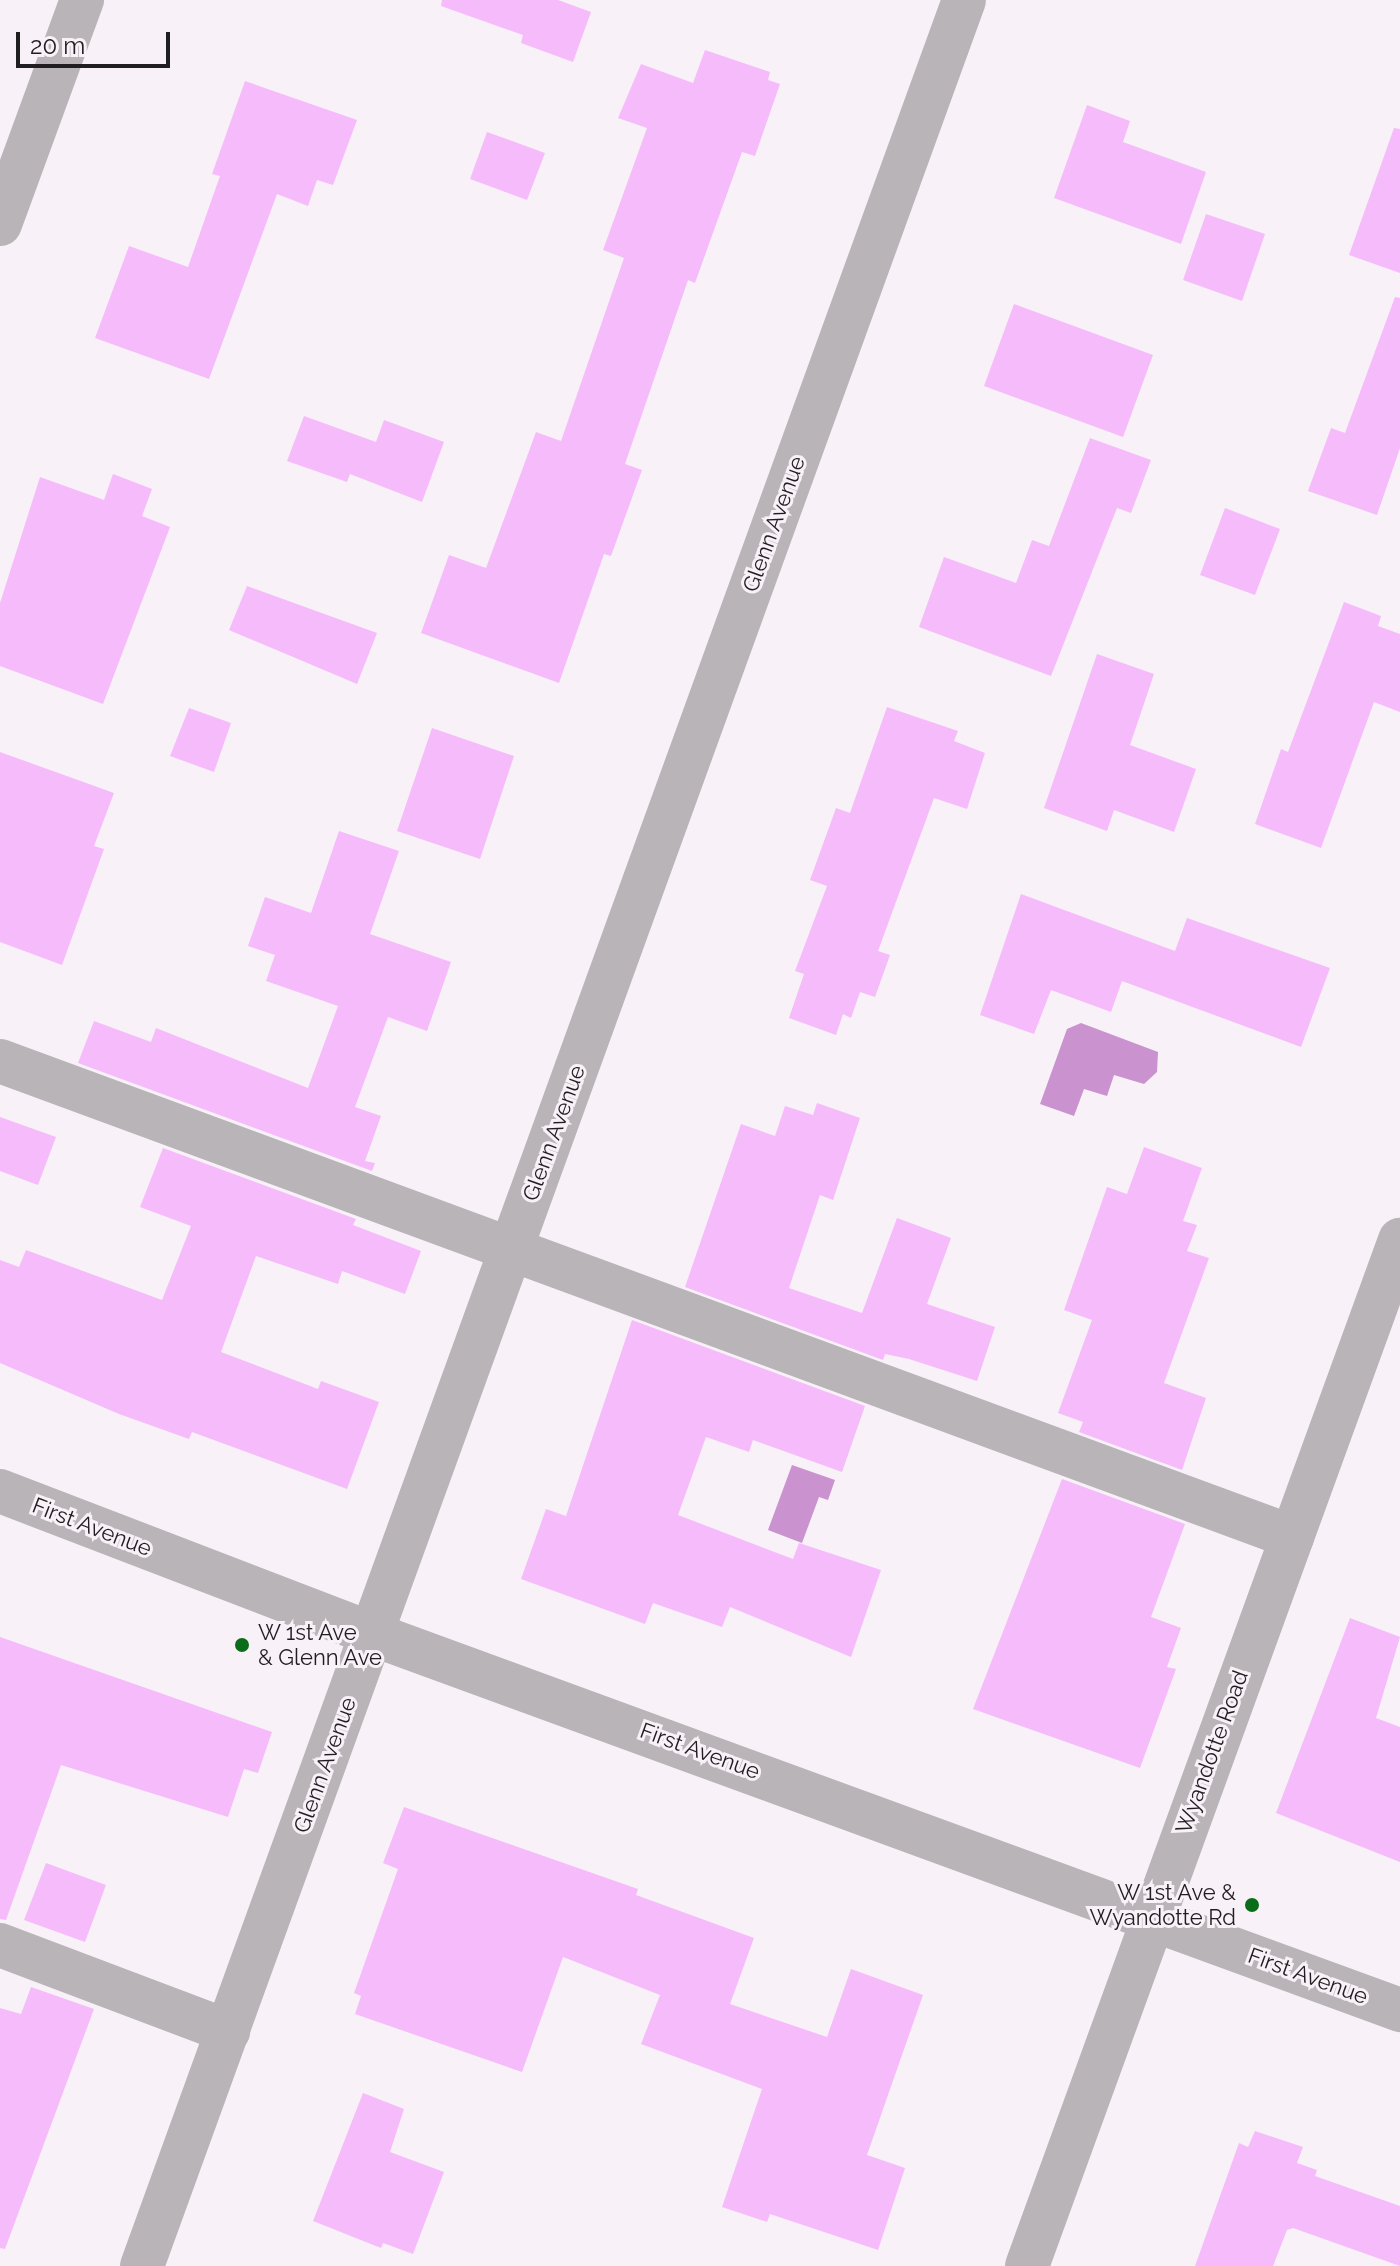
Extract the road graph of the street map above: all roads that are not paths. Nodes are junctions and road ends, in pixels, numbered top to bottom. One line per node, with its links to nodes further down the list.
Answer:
1 (82, 0): 3 (street)
2 (964, 0): 6 (street, Glenn Avenue)
3 (0, 224)
4 (0, 1061): 6 (street)
5 (1400, 1240): 8 (street, Wyandotte Road)
6 (511, 1252): 8 (street); 9 (street, Glenn Avenue)
7 (0, 1491): 9 (street, First Avenue)
8 (1292, 1537): 10 (street, Wyandotte Road)
9 (372, 1634): 10 (street, First Avenue); 13 (street, Glenn Avenue)
10 (1152, 1918): 12 (street, First Avenue); 15 (street, Wyandotte Road)
11 (0, 1945): 13 (street)
12 (1400, 2010)
13 (228, 2031): 14 (street, Glenn Avenue)
14 (142, 2266)
15 (1027, 2266)

